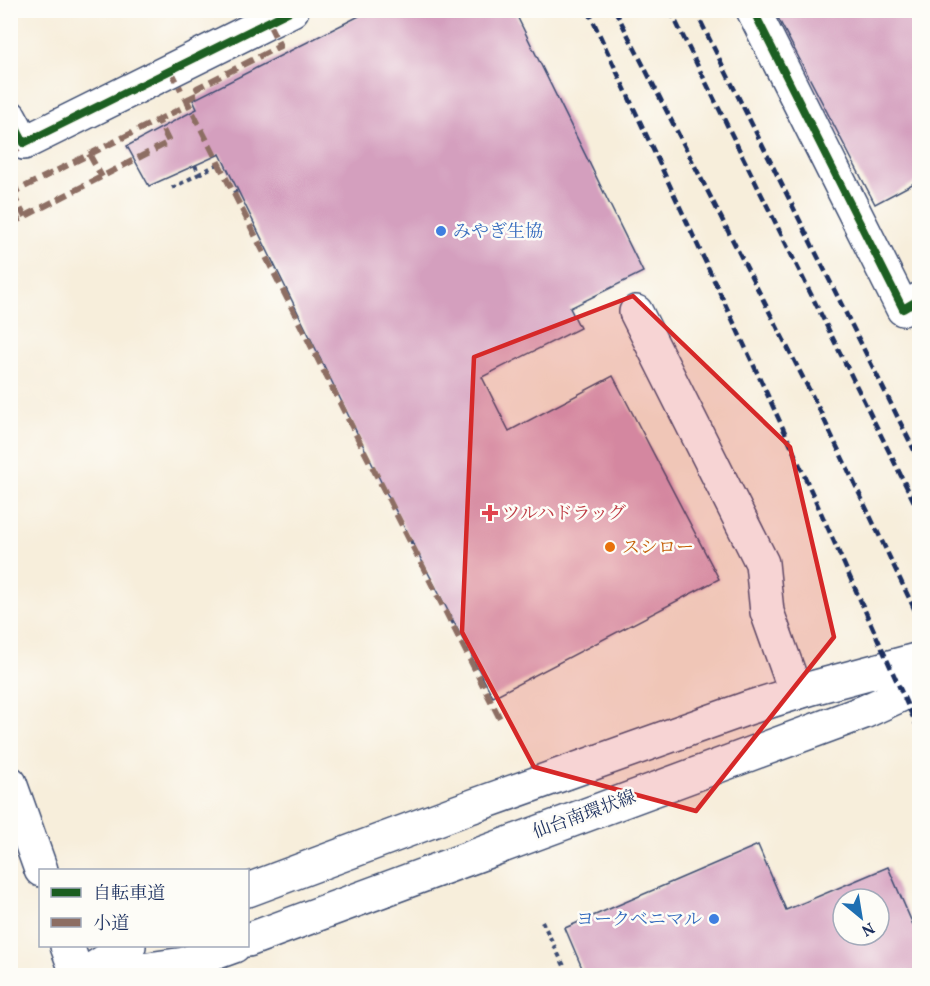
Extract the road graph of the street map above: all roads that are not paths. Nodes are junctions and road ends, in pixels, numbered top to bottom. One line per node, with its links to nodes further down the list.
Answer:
1 (292, 10): 3 (main road)
2 (753, 10): 4 (main road)
3 (10, 117)
4 (920, 299)
5 (636, 312): 8 (main road)
6 (920, 659): 8 (main road)
7 (920, 686): 12 (main road, 仙台南環状線)
8 (796, 693): 11 (main road)
9 (10, 783): 10 (main road)
10 (41, 869)
11 (249, 890)
12 (249, 940)
13 (68, 947): 16 (main road)
14 (126, 947): 17 (main road)
15 (229, 947): 18 (main road)
16 (78, 975)
17 (83, 975)
18 (99, 975)

